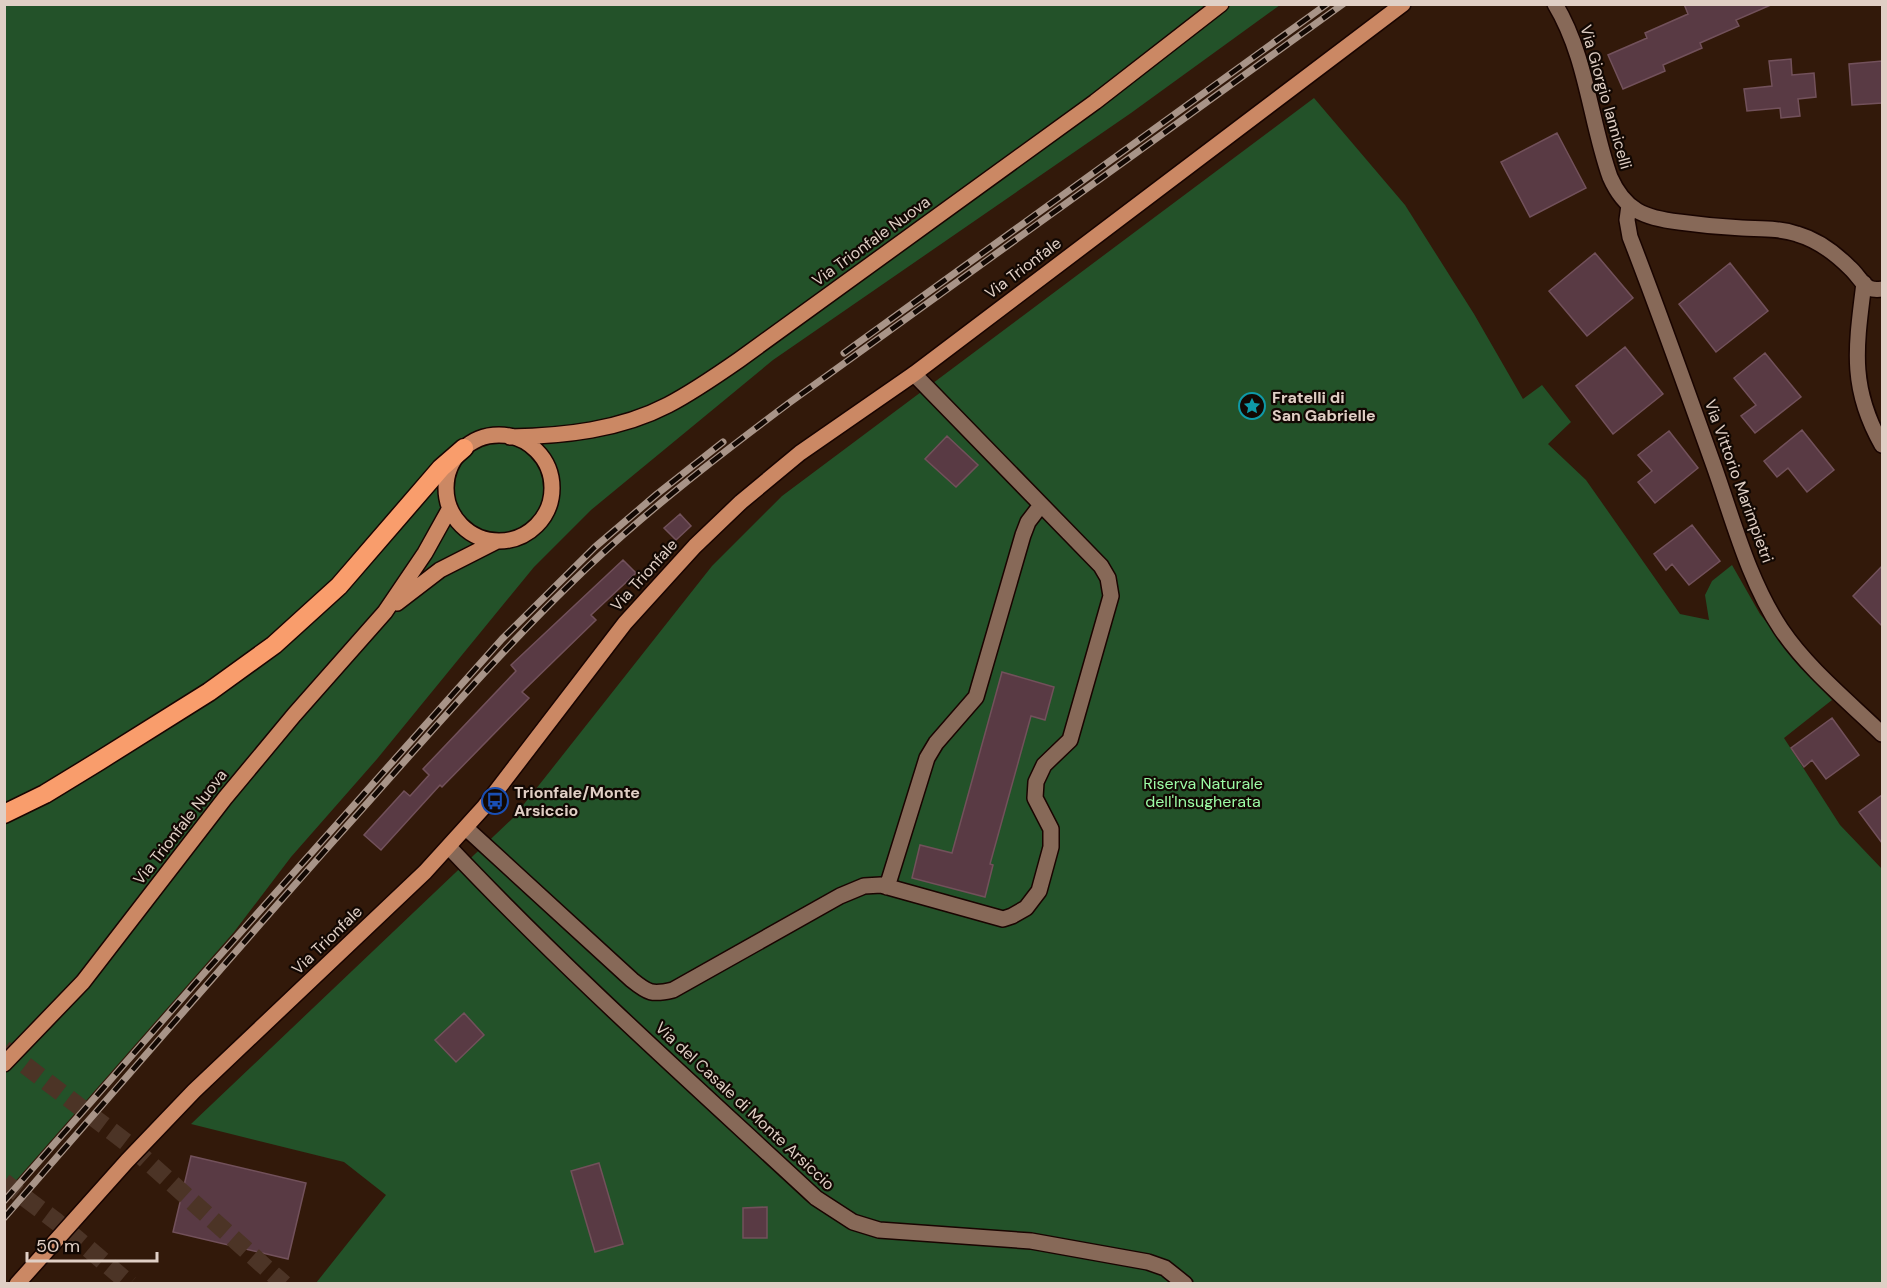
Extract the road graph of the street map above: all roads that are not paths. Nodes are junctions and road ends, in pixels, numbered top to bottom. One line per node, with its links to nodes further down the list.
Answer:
1 (1221, 4): 8 (main road, Via Trionfale Nuova)
2 (1403, 4): 7 (main road, Via Trionfale)
3 (1555, 4): 4 (street, Via Giorgio Iannicelli)
4 (1629, 205): 5 (street, Via Giorgio Iannicelli); 15 (street, Via Vittorio Marimpietri)
5 (1864, 284): 6 (street); 9 (street)
6 (1882, 289)
7 (914, 374): 11 (street); 17 (main road, Via Trionfale)
8 (510, 437): 10 (main road); 13 (main road)
9 (1882, 445)
10 (464, 448): 12 (main road); 16 (highway)
11 (1041, 505): 19 (street); 19 (street)
12 (450, 508): 13 (main road); 14 (main road, Via Trionfale Nuova)
13 (497, 541): 14 (main road, Via Trionfale Nuova)
14 (385, 612): 20 (main road, Via Trionfale Nuova)
15 (1882, 734)
16 (4, 814)
17 (466, 828): 18 (main road, Via Trionfale); 19 (street)
18 (449, 847): 21 (main road, Via Trionfale); 22 (street, Via del Casale di Monte Arsiccio)
19 (887, 887)
20 (4, 1064)
21 (17, 1284)
22 (1185, 1284)

